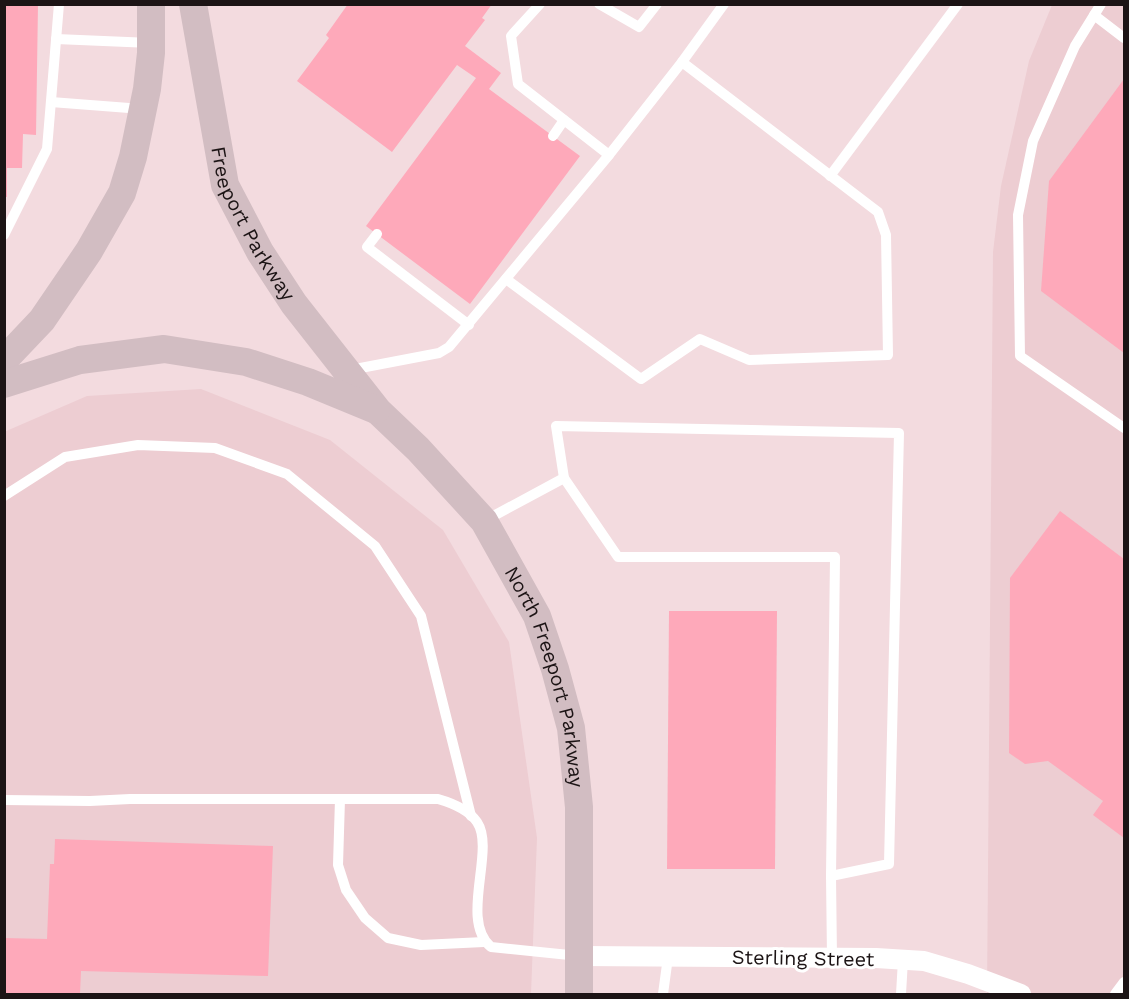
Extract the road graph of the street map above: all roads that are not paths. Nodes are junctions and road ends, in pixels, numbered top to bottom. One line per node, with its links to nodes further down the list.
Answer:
1 (59, 4): 12 (lane)
2 (151, 4): 13 (main road)
3 (193, 4): 26 (main road, Freeport Parkway)
4 (540, 4): 17 (lane)
5 (599, 4): 6 (lane)
6 (657, 4)
7 (724, 4): 14 (lane)
8 (958, 4): 20 (lane)
9 (1101, 4): 10 (lane)
10 (1094, 15): 11 (lane); 29 (lane)
11 (1125, 38)
12 (56, 39): 13 (lane); 15 (lane)
13 (152, 43): 16 (main road)
14 (682, 62): 19 (lane); 20 (lane)
15 (51, 102): 16 (lane); 22 (lane)
16 (143, 109): 25 (main road)
17 (564, 120): 18 (lane); 19 (lane)
18 (552, 136)
19 (609, 155): 23 (lane)
20 (830, 176): 23 (lane)
21 (377, 234): 24 (lane)
22 (4, 235)
23 (506, 279): 24 (lane)
24 (469, 325): 26 (lane)
25 (4, 360)
26 (346, 370): 28 (main road, Freeport Parkway)
27 (4, 384): 28 (main road)
28 (378, 411): 32 (main road, North Freeport Parkway)
29 (1125, 428)
30 (564, 478): 32 (lane); 36 (lane); 36 (lane)
31 (4, 496): 35 (lane)
32 (484, 521): 38 (main road, North Freeport Parkway)
33 (340, 799): 34 (lane); 35 (lane); 37 (lane)
34 (4, 800)
35 (471, 816): 37 (lane)
36 (831, 876): 40 (lane)
37 (484, 942): 38 (lane)
38 (580, 956): 39 (street, Sterling Street); 43 (main road, North Freeport Parkway)
39 (668, 957): 40 (street, Sterling Street); 44 (lane)
40 (832, 958): 41 (street, Sterling Street)
41 (903, 960): 45 (lane); 46 (street, Sterling Street)
42 (1125, 982): 47 (lane)
43 (579, 994)
44 (663, 994)
45 (901, 994)
46 (1021, 994)
47 (1115, 994)

